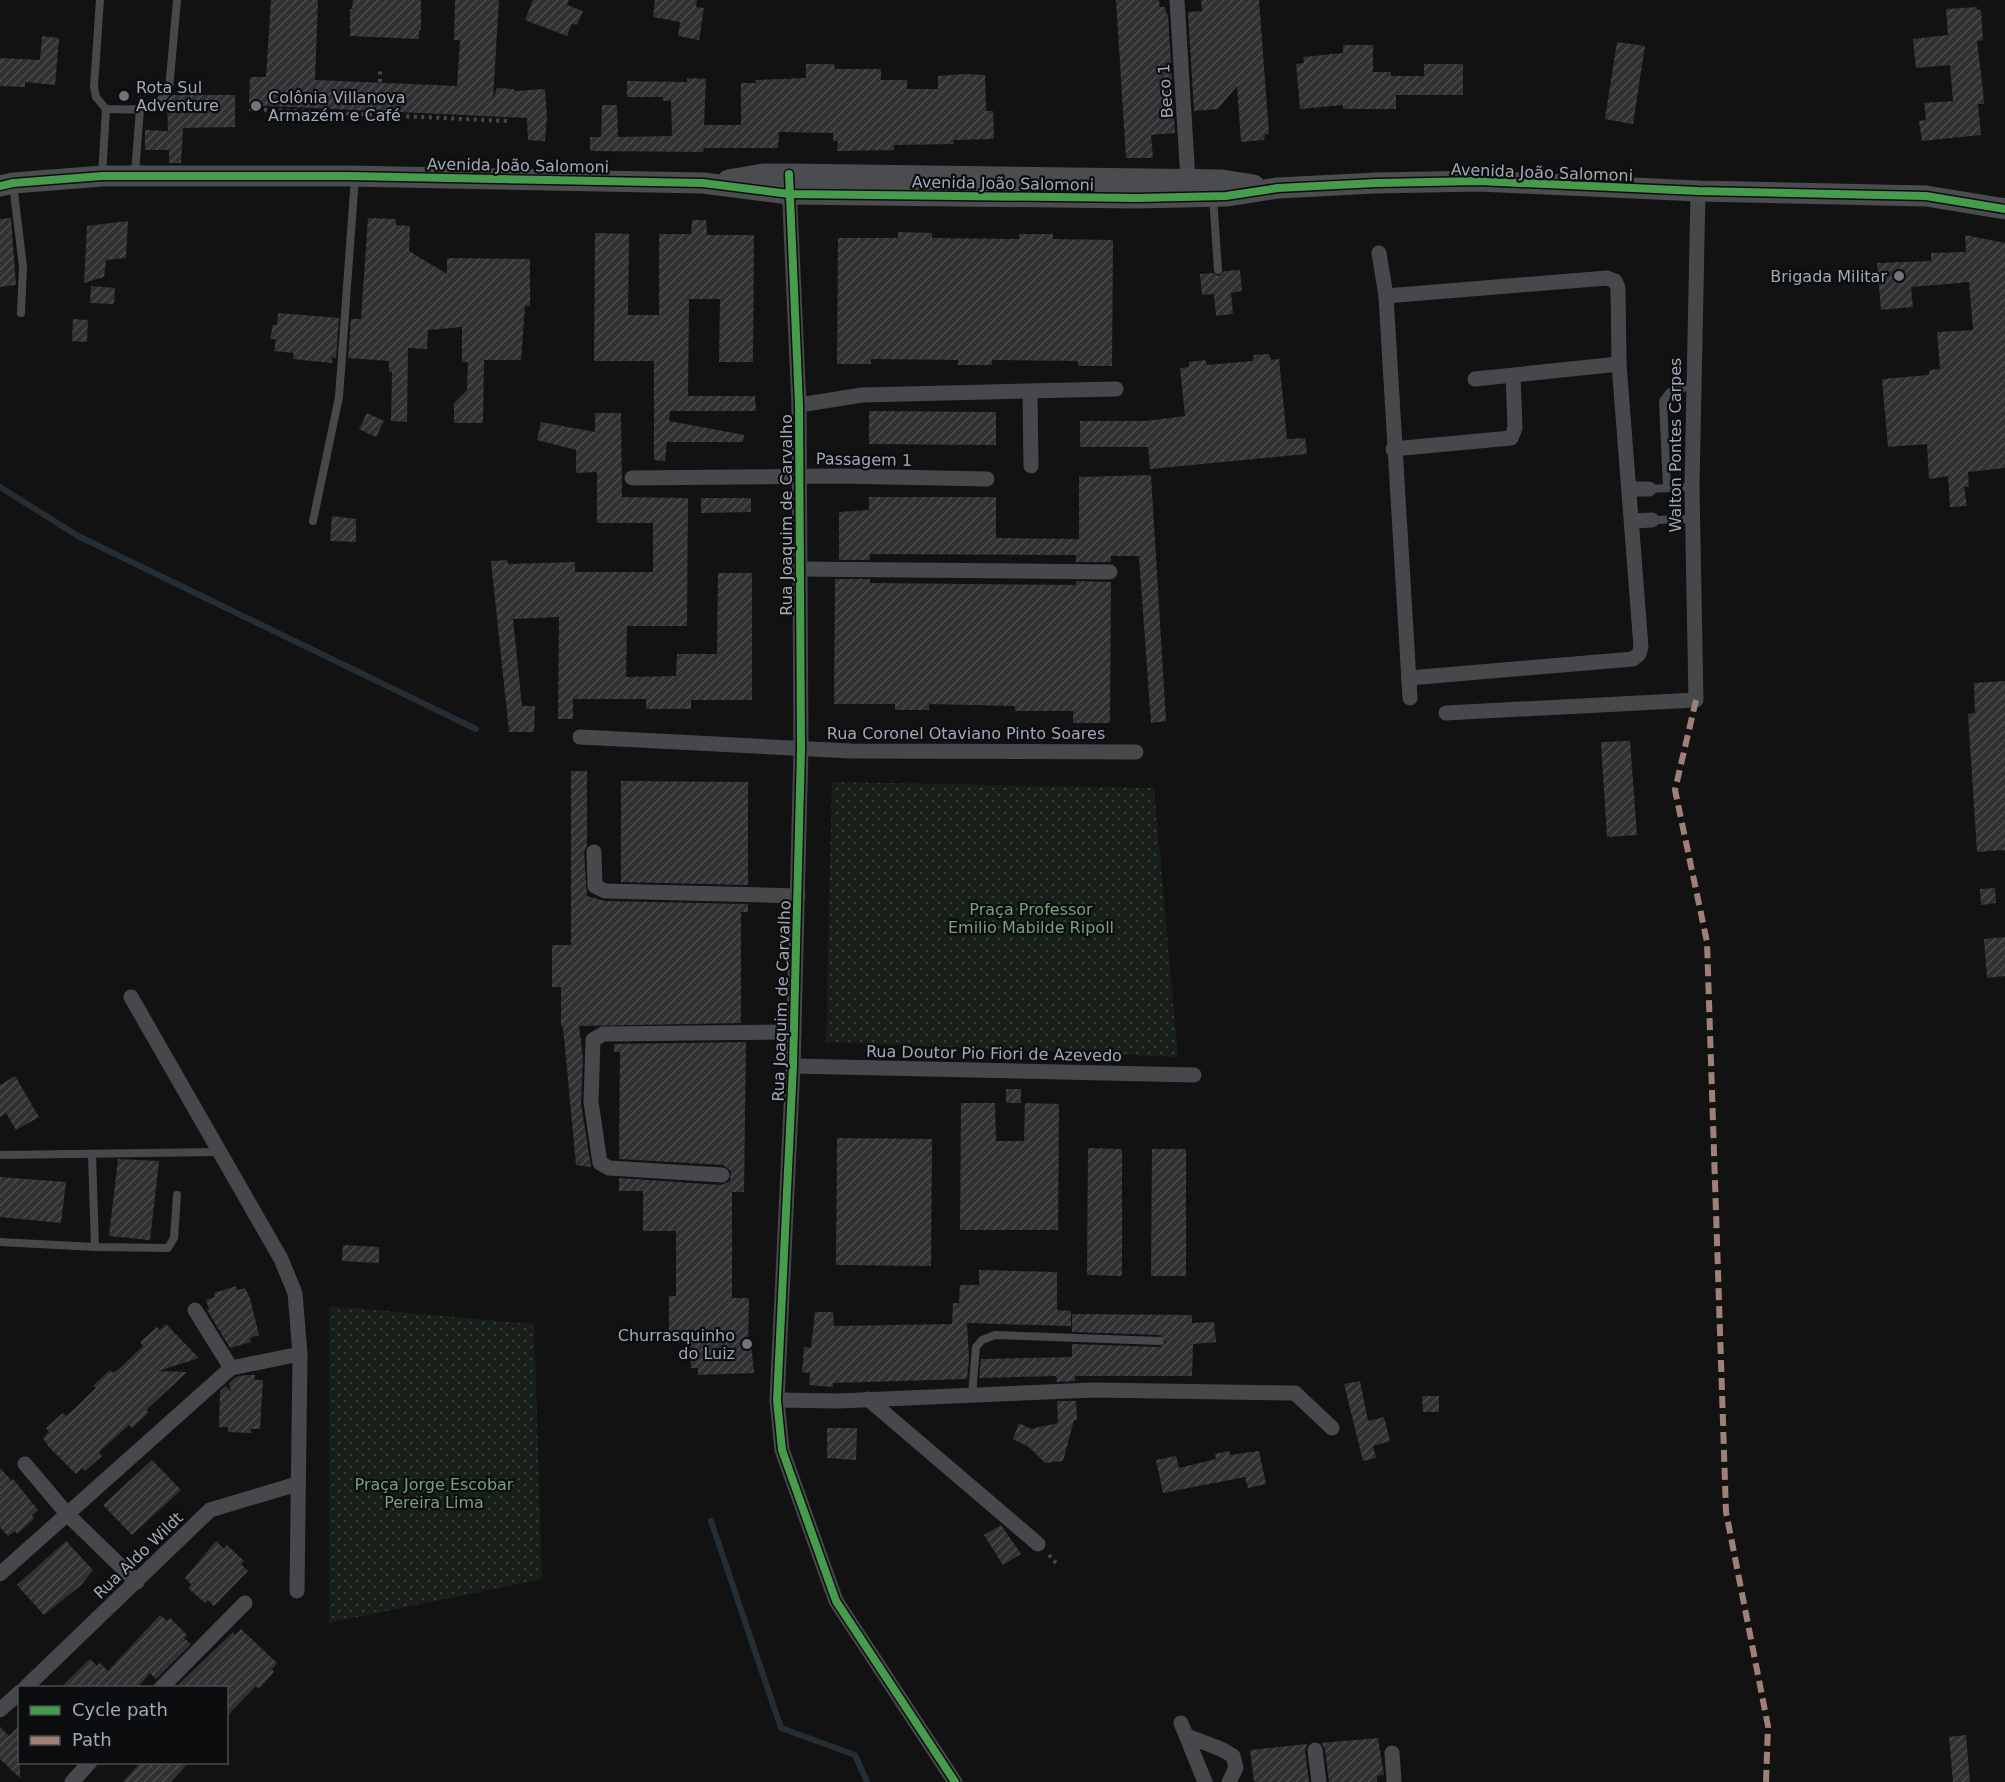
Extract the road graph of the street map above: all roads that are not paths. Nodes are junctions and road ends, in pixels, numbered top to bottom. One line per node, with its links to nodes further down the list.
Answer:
1 (100, 0): 4 (lane)
2 (177, 0): 5 (lane)
3 (1177, 0): 9 (street, Beco 1)
4 (106, 109): 5 (lane); 6 (lane)
5 (140, 109): 7 (lane)
6 (102, 176): 7 (main road, Avenida João Salomoni); 11 (main road, Avenida João Salomoni)
7 (135, 176): 8 (main road, Avenida João Salomoni)
8 (355, 176): 10 (main road, Avenida João Salomoni); 38 (lane)
9 (1188, 180): 10 (main road, Avenida João Salomoni); 12 (main road, Avenida João Salomoni)
10 (789, 184): 14 (main road, Avenida João Salomoni); 26 (street, Rua Joaquim de Carvalho)
11 (7, 185): 19 (lane)
12 (1278, 188): 13 (main road, Avenida João Salomoni); 14 (main road, Avenida João Salomoni)
13 (1698, 191): 15 (main road, Avenida João Salomoni); 23 (street, Walton Pontes Carpes)
14 (1213, 196): 17 (lane)
15 (2005, 209)
16 (1379, 253): 18 (street)
17 (1218, 270)
18 (1386, 296): 20 (street); 27 (street)
19 (21, 312)
20 (1619, 364): 21 (street); 34 (street)
21 (1513, 376): 22 (street); 27 (street)
22 (1475, 379)
23 (1693, 385): 32 (street, Walton Pontes Carpes); 33 (lane)
24 (1116, 389): 25 (street)
25 (1030, 392): 26 (street); 28 (street)
26 (799, 405): 29 (street, Rua Joaquim de Carvalho)
27 (1393, 449): 42 (street)
28 (1031, 466)
29 (797, 476): 30 (street, Passagem 1); 31 (street, Passagem 1); 40 (street, Rua Joaquim de Carvalho)
30 (632, 477)
31 (987, 479)
32 (1692, 487): 33 (lane); 36 (street, Walton Pontes Carpes)
33 (1667, 488): 35 (lane)
34 (1631, 489): 35 (street); 39 (street)
35 (1649, 489)
36 (1692, 519): 37 (lane); 44 (street, Walton Pontes Carpes)
37 (1652, 520): 39 (street)
38 (313, 521)
39 (1632, 521): 42 (street)
40 (799, 569): 41 (street); 46 (street, Rua Joaquim de Carvalho)
41 (1110, 572)
42 (1409, 678): 43 (street)
43 (1410, 698)
44 (1446, 714)
45 (580, 737): 46 (street, Rua Coronel Otaviano Pinto Soares)
46 (801, 748): 47 (street, Rua Coronel Otaviano Pinto Soares); 49 (street, Rua Joaquim de Carvalho)
47 (1136, 752)
48 (594, 852): 49 (street)
49 (798, 896): 51 (street, Rua Joaquim de Carvalho)
50 (131, 997): 54 (street)
51 (794, 1032): 52 (street, Rua Joaquim de Carvalho); 57 (street)
52 (793, 1066): 53 (street, Rua Doutor Pio Fiori de Azevedo); 67 (street, Rua Joaquim de Carvalho)
53 (1194, 1075)
54 (219, 1152): 56 (lane); 63 (street)
55 (0, 1155): 56 (lane)
56 (92, 1155): 60 (lane)
57 (722, 1175)
58 (177, 1195): 60 (lane)
59 (0, 1242): 60 (lane)
60 (95, 1247)
61 (195, 1310): 64 (street)
62 (1160, 1341): 65 (lane)
63 (300, 1354): 64 (street); 70 (street)
64 (231, 1368): 71 (street)
65 (972, 1395): 66 (street); 68 (street)
66 (868, 1399): 67 (street); 72 (street)
67 (777, 1401): 85 (street, Rua Joaquim de Carvalho)
68 (1332, 1428)
69 (25, 1464): 71 (street)
70 (297, 1484): 74 (street, Rua Aldo Wildt); 75 (street)
71 (68, 1515): 73 (street); 74 (street)
72 (1038, 1544)
73 (0, 1574)
74 (137, 1582): 77 (street, Rua Aldo Wildt)
75 (297, 1591)
76 (244, 1603): 78 (street)
77 (27, 1686)
78 (163, 1686)
79 (18, 1694): 80 (street)
80 (0, 1710)
81 (1315, 1750): 88 (street)
82 (1392, 1753): 89 (street)
83 (88, 1764): 84 (street)
84 (72, 1782)
85 (955, 1782)
86 (1205, 1782): 87 (street)
87 (1229, 1782)
88 (1319, 1782)
89 (1394, 1782)

